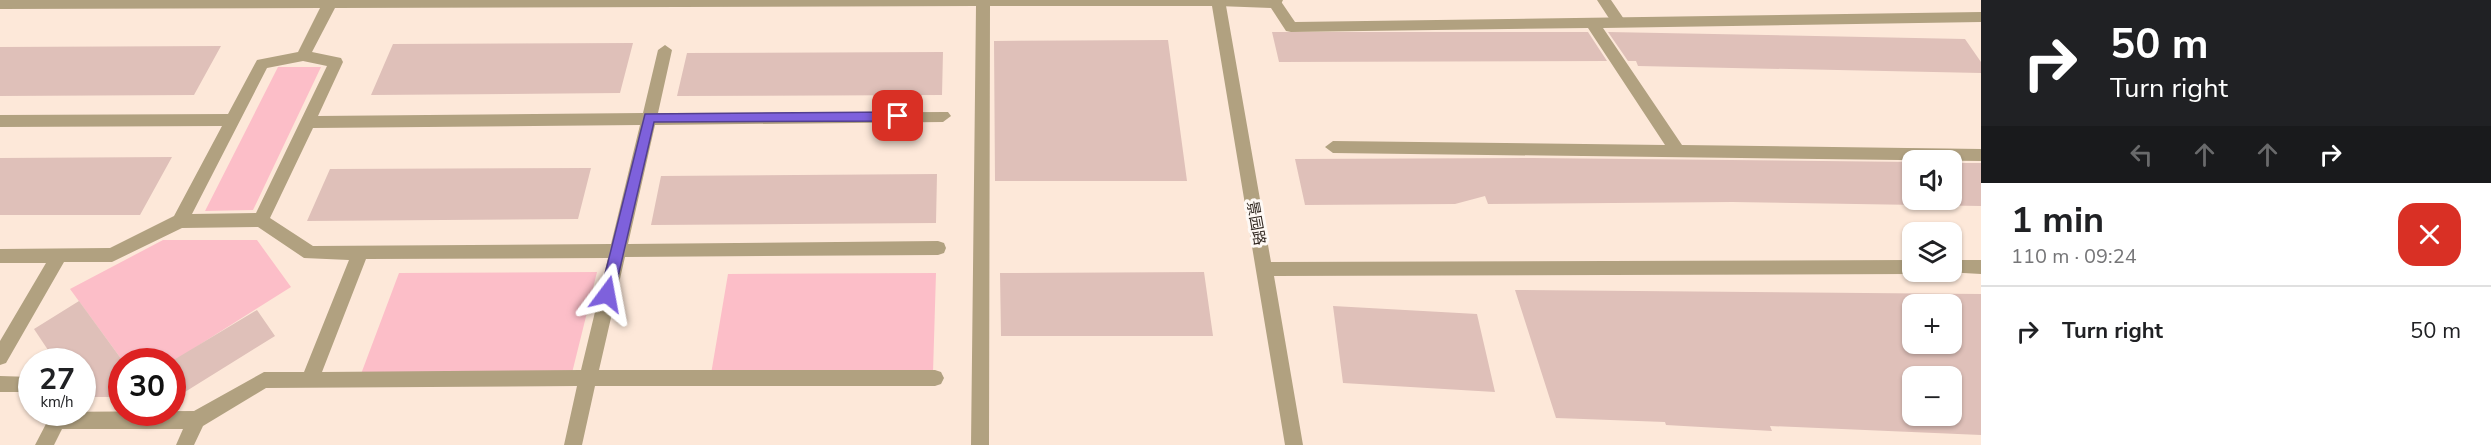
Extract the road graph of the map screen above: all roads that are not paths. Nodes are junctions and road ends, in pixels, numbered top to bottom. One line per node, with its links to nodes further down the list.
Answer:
1 (1218, 0): 4 (street); 5 (street); 31 (street, 景园路)
2 (1604, 0): 10 (street)
3 (864, 1): 4 (street); 6 (street)
4 (983, 1): 44 (street)
5 (1275, 2): 9 (street)
6 (330, 3): 7 (street); 12 (street)
7 (0, 4)
8 (1981, 16): 10 (street)
9 (1592, 22): 10 (street); 19 (street)
10 (1619, 22)
11 (665, 50): 14 (street)
12 (303, 56): 15 (street); 17 (street)
13 (943, 116): 14 (street)
14 (649, 117): 17 (street); 24 (street)
15 (233, 120): 16 (street); 22 (street)
16 (0, 121)
17 (308, 122): 21 (street)
18 (1333, 147): 19 (street)
19 (1677, 151): 20 (street)
20 (1981, 155)
21 (261, 220): 22 (street); 25 (street)
22 (180, 221): 27 (street)
23 (938, 248): 24 (street)
24 (617, 252): 25 (street); 33 (street)
25 (360, 254): 35 (street)
26 (0, 256): 27 (street)
27 (59, 256): 32 (street)
28 (1902, 267): 31 (street)
29 (1962, 267): 30 (street)
30 (1981, 267)
31 (1263, 269): 45 (street, 景园路)
32 (0, 357)
33 (588, 378): 34 (street); 35 (street); 43 (street)
34 (935, 378)
35 (310, 380): 39 (street)
36 (0, 384): 37 (street)
37 (18, 384)
38 (96, 418): 39 (street)
39 (196, 420): 42 (street)
40 (51, 426): 41 (street)
41 (44, 445)
42 (185, 445)
43 (573, 445)
44 (980, 445)
45 (1294, 445)

